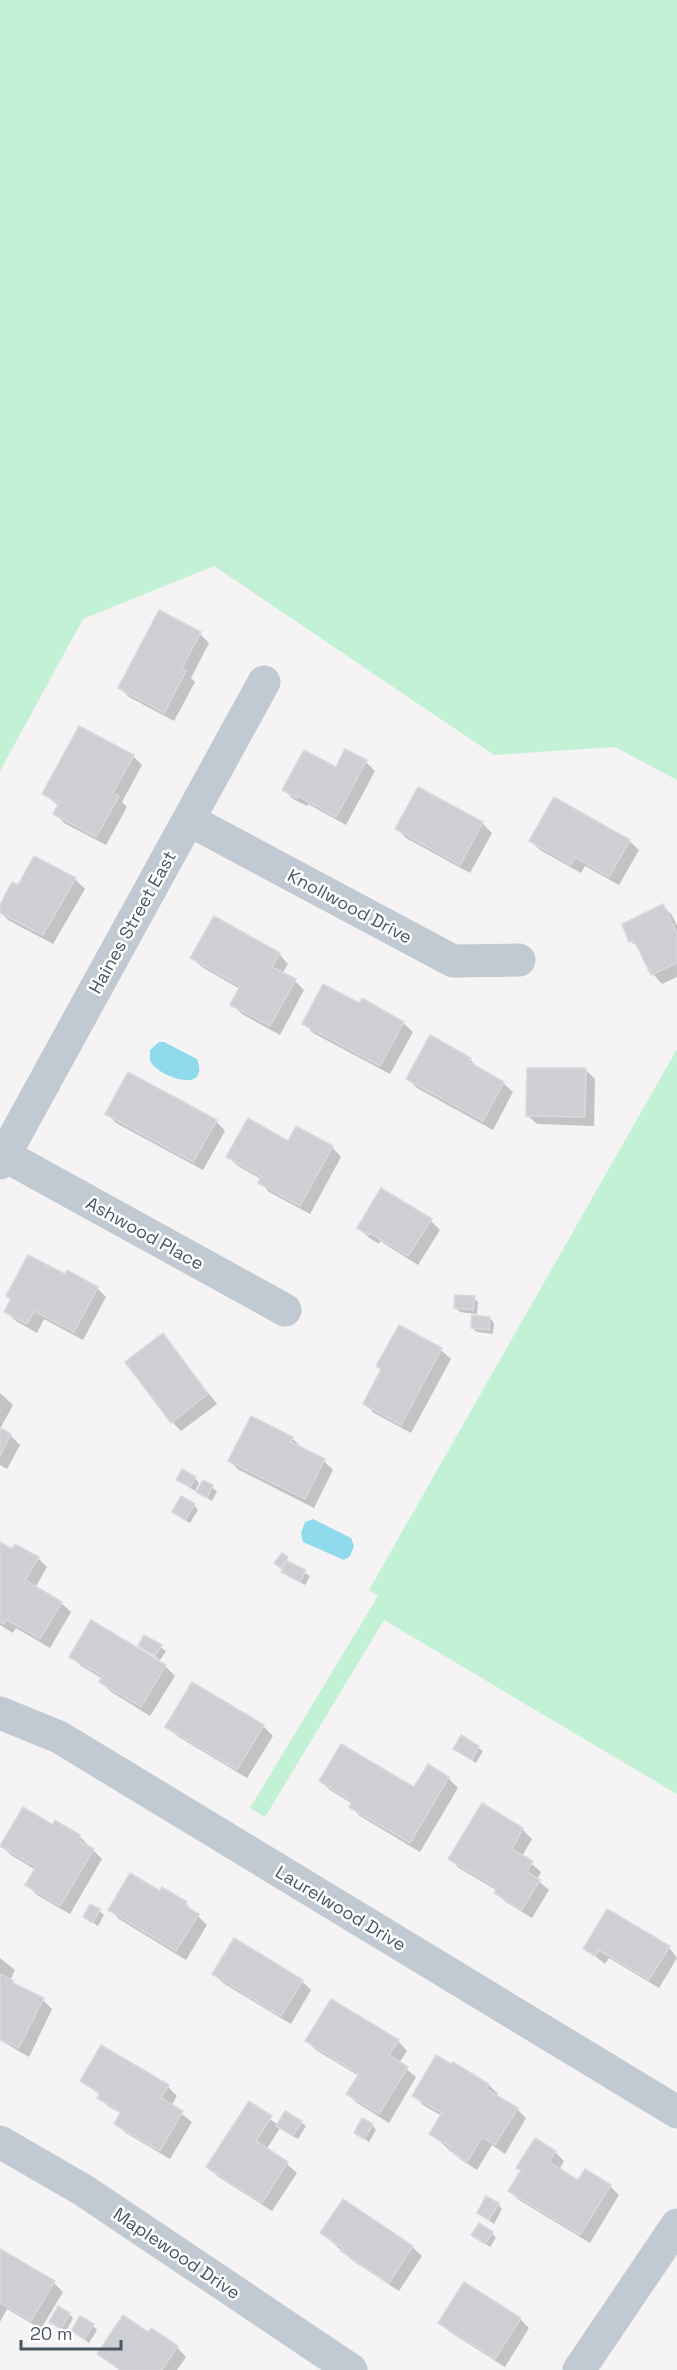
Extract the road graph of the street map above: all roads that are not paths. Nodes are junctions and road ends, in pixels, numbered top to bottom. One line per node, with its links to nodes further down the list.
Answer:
1 (264, 682): 2 (street, Haines Street East)
2 (189, 820): 3 (street, Knollwood Drive); 4 (street, Haines Street East)
3 (519, 960)
4 (2, 1159): 5 (street, Ashwood Place)
5 (285, 1310)
6 (0, 1713): 7 (street, Laurelwood Drive)
7 (677, 2112)
8 (0, 2142): 10 (street, Maplewood Drive)
9 (677, 2225): 11 (street)
10 (351, 2370)
11 (579, 2370)

